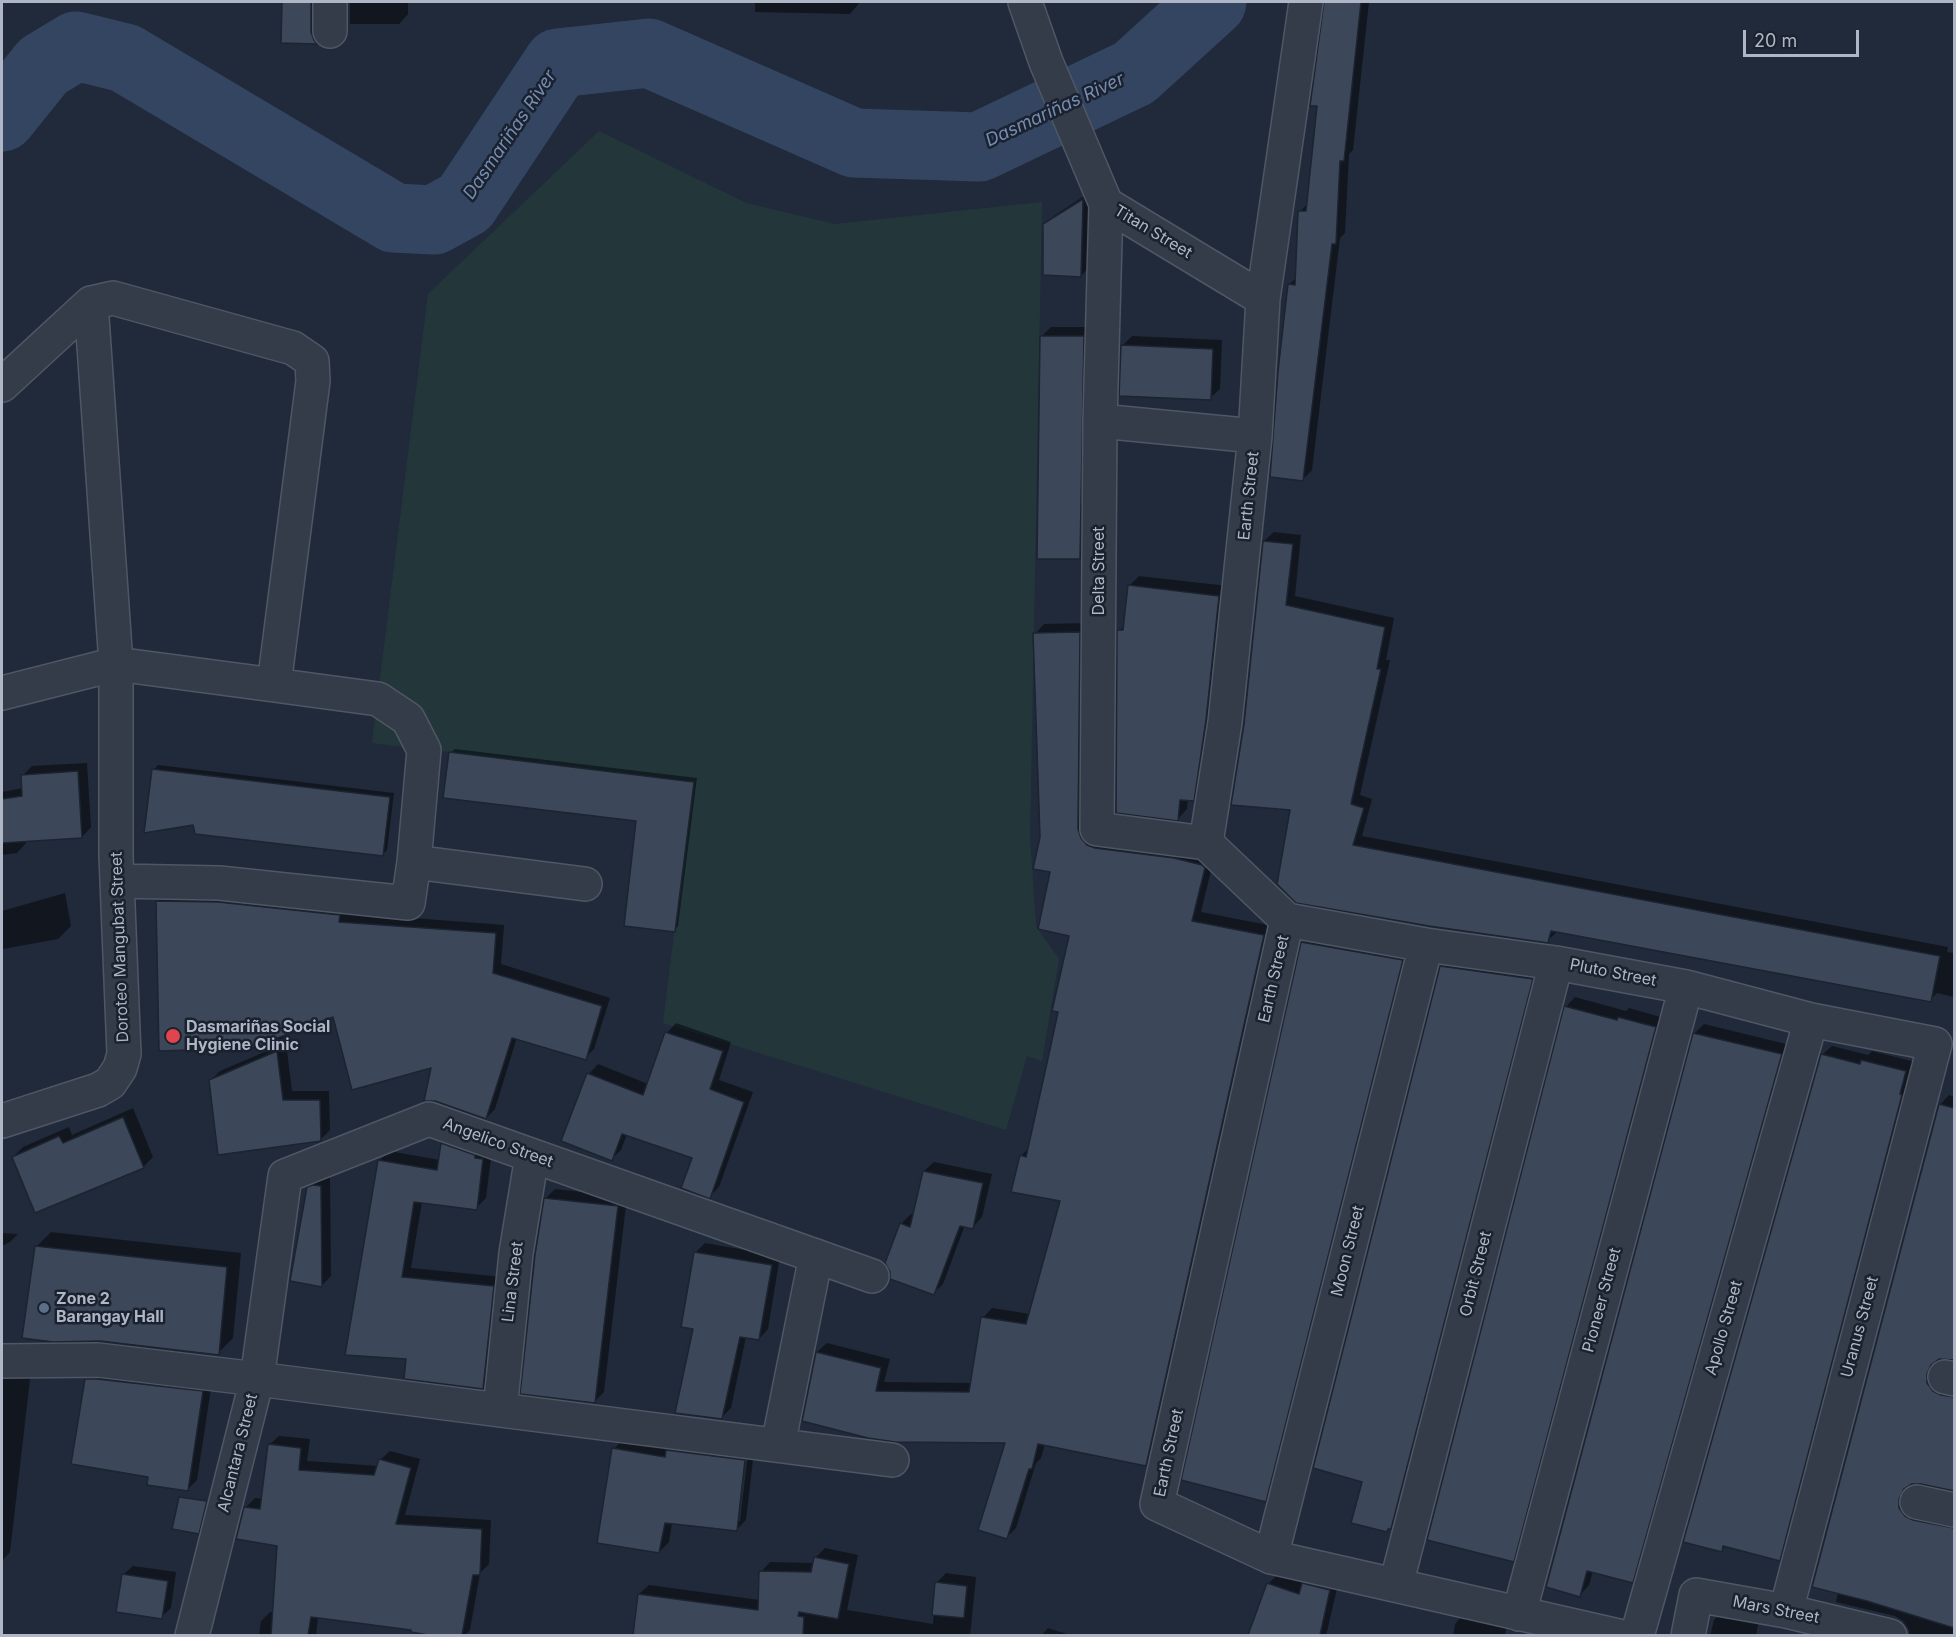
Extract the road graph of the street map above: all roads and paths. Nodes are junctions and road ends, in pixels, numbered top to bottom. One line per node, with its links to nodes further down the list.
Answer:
1 (1306, 2): 4 (street, Earth Street)
2 (1026, 4): 3 (street, Titan Street)
3 (1106, 204): 4 (street, Titan Street); 7 (street, Delta Street)
4 (1263, 299): 8 (street, Earth Street)
5 (91, 303): 6 (street); 9 (street, Doroteo Mangubat Street); 10 (street)
6 (2, 385)
7 (1100, 421): 8 (street); 12 (street, Delta Street)
8 (1255, 436): 12 (street, Earth Street)
9 (116, 664): 10 (street); 11 (street); 14 (street, Doroteo Mangubat Street)
10 (274, 685): 13 (street)
11 (2, 693)
12 (1206, 843): 16 (street, Earth Street)
13 (414, 862): 14 (street); 15 (street)
14 (117, 881): 22 (street, Doroteo Mangubat Street)
15 (585, 884)
16 (1287, 920): 17 (street, Pluto Street); 33 (street, Earth Street)
17 (1426, 945): 18 (street, Pluto Street); 33 (street, Moon Street)
18 (1556, 963): 19 (street, Pluto Street); 34 (street, Orbit Street)
19 (1686, 987): 20 (street, Pluto Street); 36 (street, Pioneer Street)
20 (1811, 1020): 21 (street, Pluto Street); 39 (street, Apollo Street)
21 (1935, 1044): 35 (street, Uranus Street)
22 (2, 1121)
23 (532, 1155): 24 (street, Angelico Street); 27 (street, Angelico Street); 28 (street, Lina Street)
24 (816, 1256): 25 (street, Angelico Street); 29 (street)
25 (872, 1276)
26 (2, 1361): 27 (street, Alcantara Street)
27 (257, 1379): 28 (street); 37 (street, Alcantara Street)
28 (500, 1410): 29 (street)
29 (778, 1445): 30 (street)
30 (892, 1460)
31 (1917, 1502): 32 (street)
32 (1954, 1510)
33 (1270, 1557): 34 (street, Earth Street)
34 (1396, 1585): 36 (street, Earth Street)
35 (1786, 1611): 40 (street, Mars Street); 41 (street, Mars Street)
36 (1519, 1614): 38 (street, Earth Street)
37 (192, 1635)
38 (1619, 1635)
39 (1637, 1635)
40 (1688, 1635)
41 (1890, 1635)

